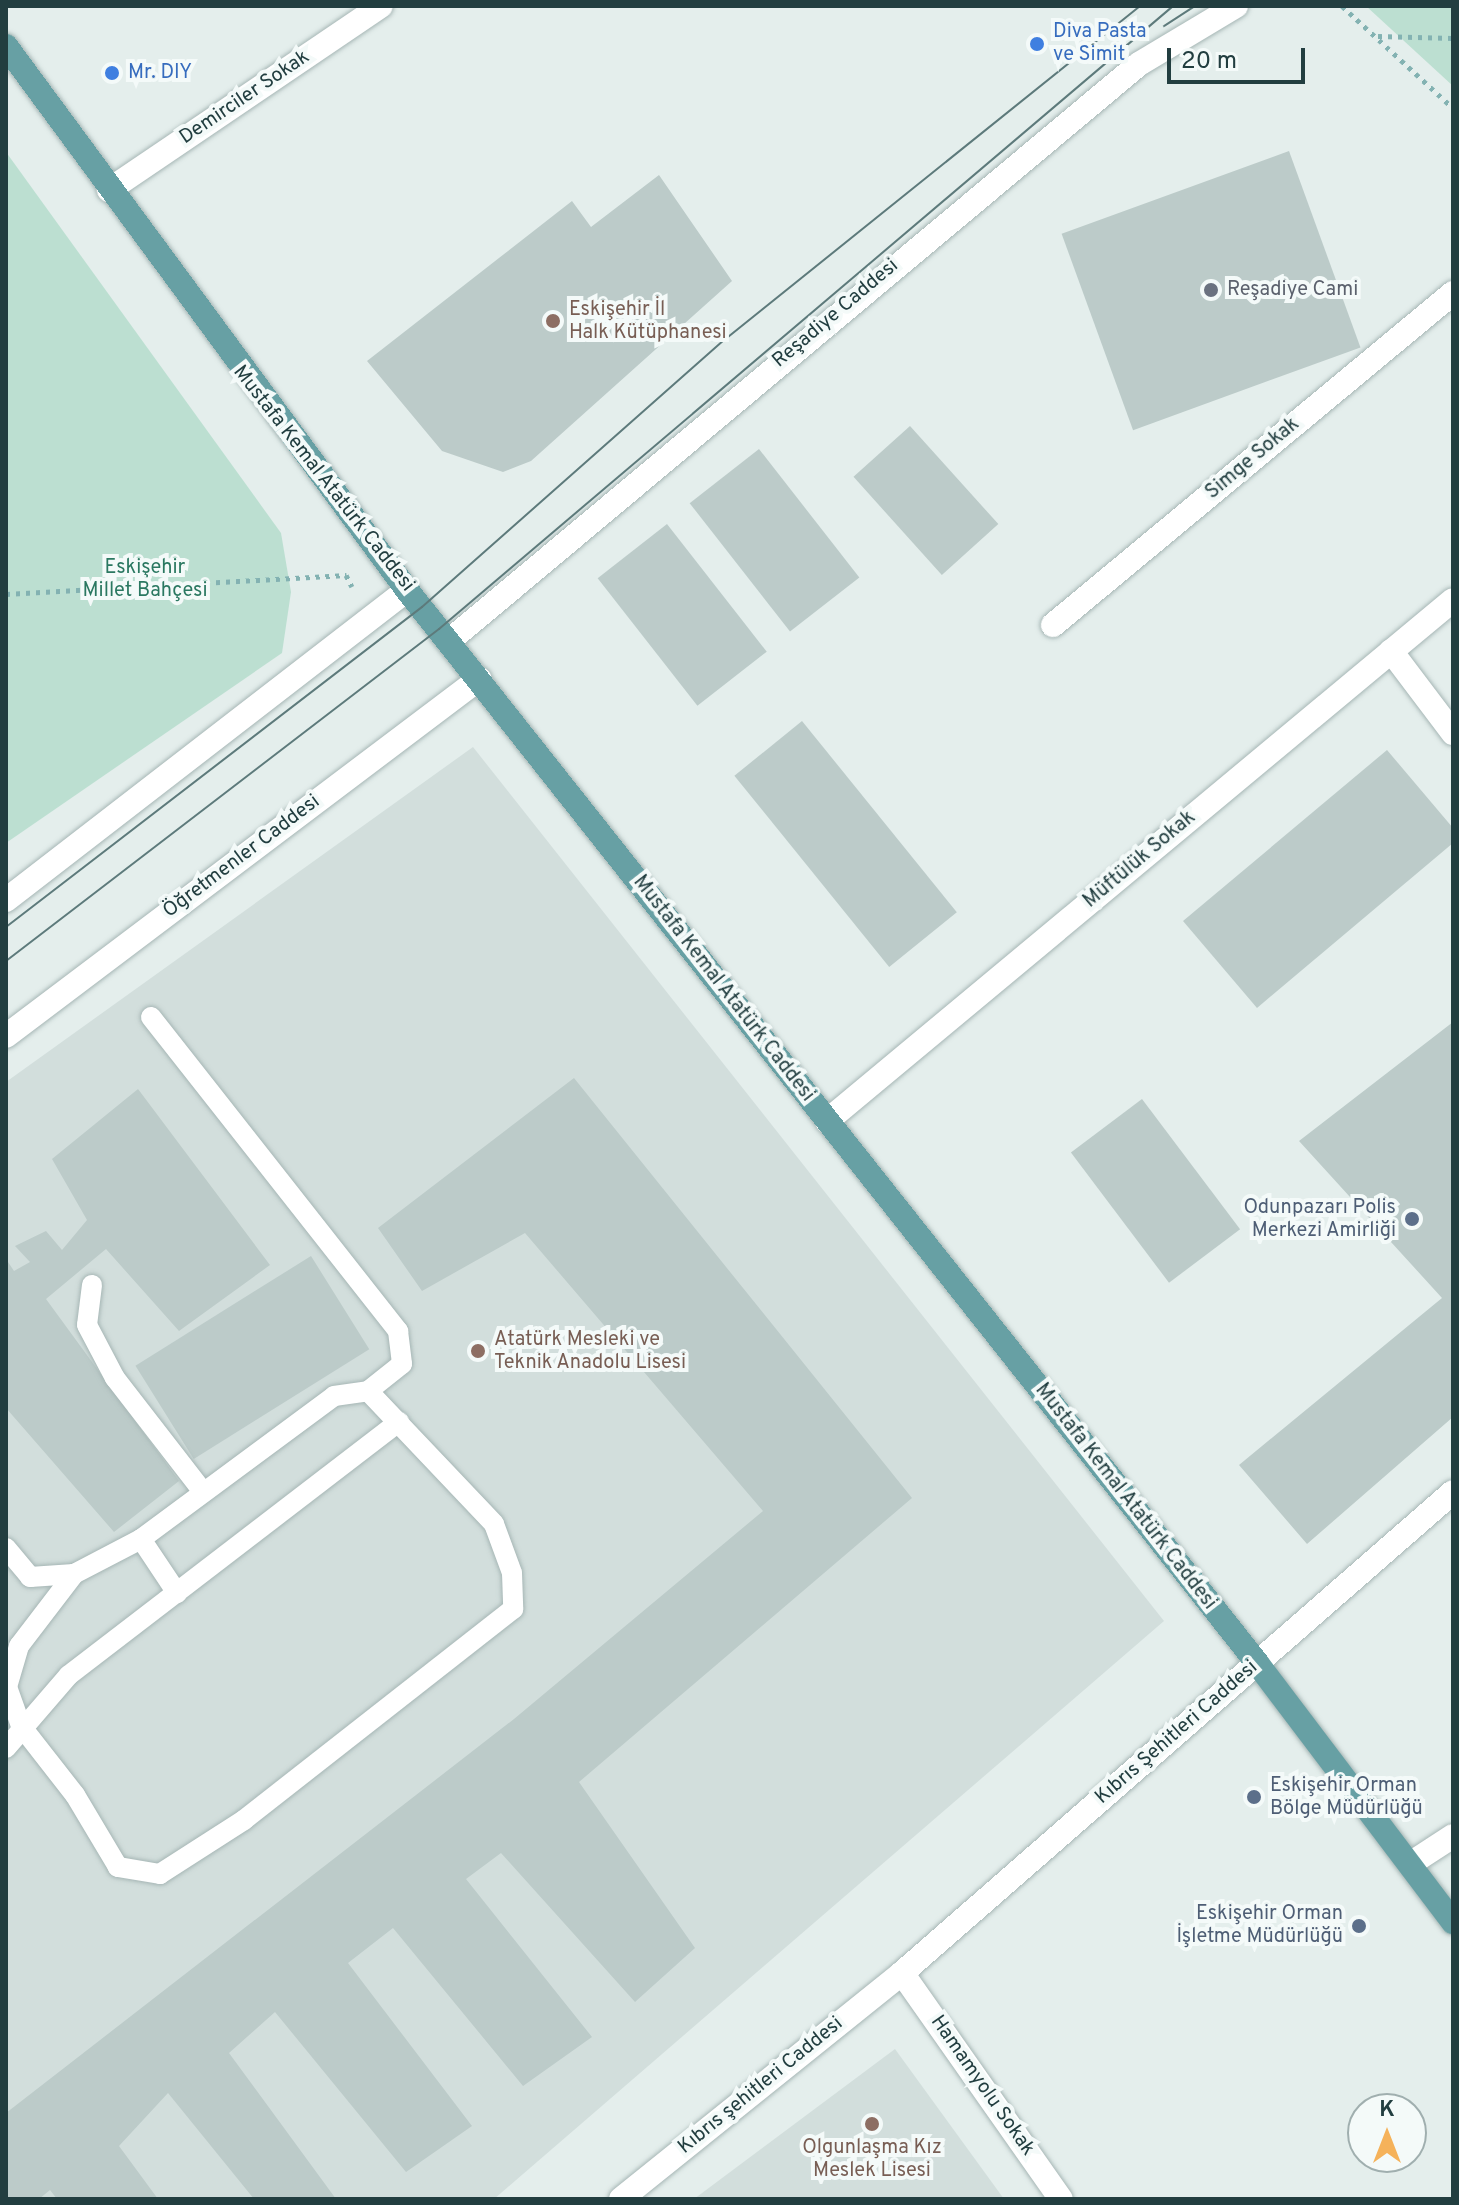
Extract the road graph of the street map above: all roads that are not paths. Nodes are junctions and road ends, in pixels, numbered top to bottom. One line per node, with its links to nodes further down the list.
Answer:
1 (381, 6): 4 (street, Demirciler Sokak)
2 (1236, 6): 9 (street, Reşadiye Caddesi)
3 (6, 46): 4 (main road, Mustafa Kemal Atatürk Caddesi)
4 (109, 190): 6 (main road, Mustafa Kemal Atatürk Caddesi)
5 (1453, 293): 8 (street, Simge Sokak)
6 (407, 590): 9 (main road, Mustafa Kemal Atatürk Caddesi); 13 (street)
7 (1453, 600): 10 (street, Müftülük Sokak)
8 (1053, 625)
9 (449, 641): 11 (main road, Mustafa Kemal Atatürk Caddesi)
10 (1391, 651): 12 (street); 16 (street, Müftülük Sokak)
11 (479, 679): 15 (street, Öğretmenler Caddesi); 16 (main road, Mustafa Kemal Atatürk Caddesi)
12 (1453, 733)
13 (6, 900)
14 (151, 1017): 18 (lane)
15 (6, 1036)
16 (827, 1121): 26 (main road, Mustafa Kemal Atatürk Caddesi)
17 (92, 1285): 20 (lane)
18 (368, 1391): 19 (lane); 20 (lane)
19 (399, 1422): 25 (lane); 27 (lane)
20 (203, 1492): 22 (lane)
21 (1453, 1492): 26 (street, Kıbrıs Şehitleri Caddesi)
22 (141, 1539): 24 (lane); 25 (lane)
23 (6, 1548): 24 (lane)
24 (74, 1574): 27 (lane)
25 (177, 1593): 27 (lane)
26 (1257, 1663): 30 (main road, Mustafa Kemal Atatürk Caddesi); 32 (street, Kıbrıs Şehitleri Caddesi)
27 (21, 1726): 28 (lane)
28 (6, 1748)
29 (1453, 1836): 30 (street)
30 (1410, 1864): 31 (main road, Mustafa Kemal Atatürk Caddesi)
31 (1453, 1922)
32 (902, 1973): 33 (street, Kıbrıs şehitleri Caddesi); 34 (street, Hamamyolu Sokak)
33 (621, 2199)
34 (1061, 2199)

